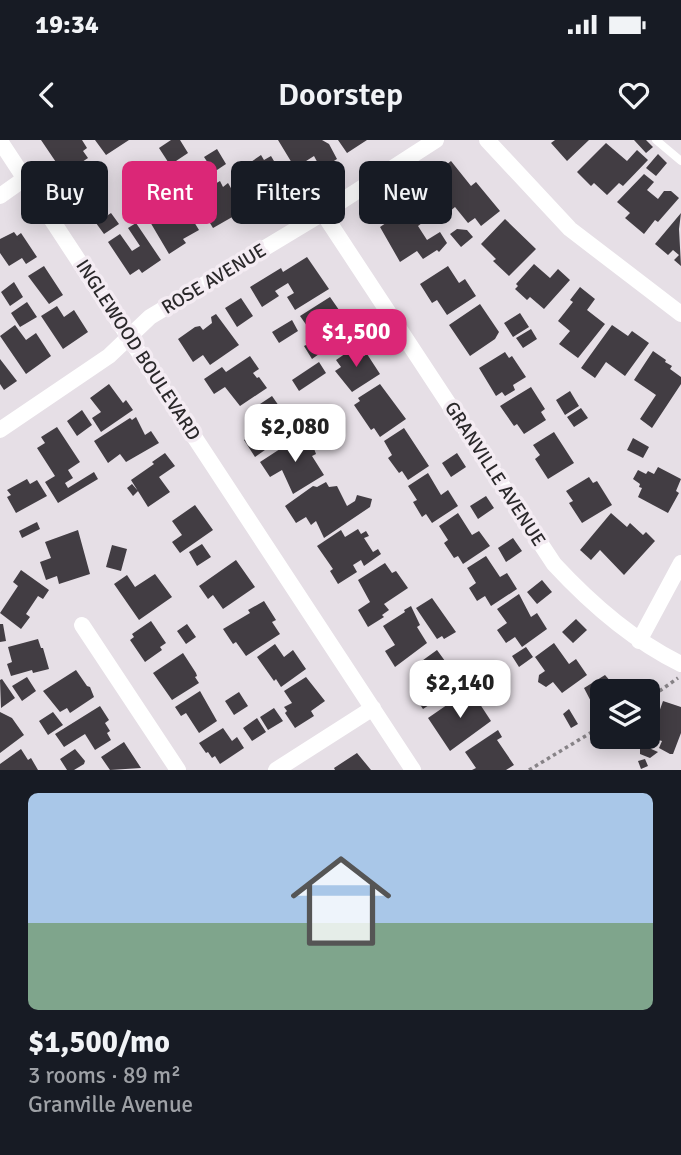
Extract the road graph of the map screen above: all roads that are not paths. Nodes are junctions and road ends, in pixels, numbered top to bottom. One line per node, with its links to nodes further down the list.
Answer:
1 (436, 140): 9 (street, ROSE AVENUE)
2 (487, 140): 13 (street)
3 (656, 140): 5 (lane)
4 (0, 141): 6 (street, INGLEWOOD BOULEVARD)
5 (681, 161)
6 (21, 174)
7 (21, 181): 8 (street)
8 (0, 196)
9 (345, 199)
10 (54, 224): 14 (street, INGLEWOOD BOULEVARD)
11 (305, 224): 14 (street, ROSE AVENUE)
12 (330, 224): 18 (street, GRANVILLE AVENUE)
13 (681, 314)
14 (130, 337): 15 (street, ROSE AVENUE); 20 (street, INGLEWOOD BOULEVARD)
15 (0, 430)
16 (681, 563): 18 (street)
17 (82, 625): 21 (street)
18 (639, 640): 19 (street, GRANVILLE AVENUE)
19 (681, 664)
20 (373, 708): 22 (street); 23 (street, INGLEWOOD BOULEVARD)
21 (178, 770)
22 (276, 770)
23 (413, 770)

